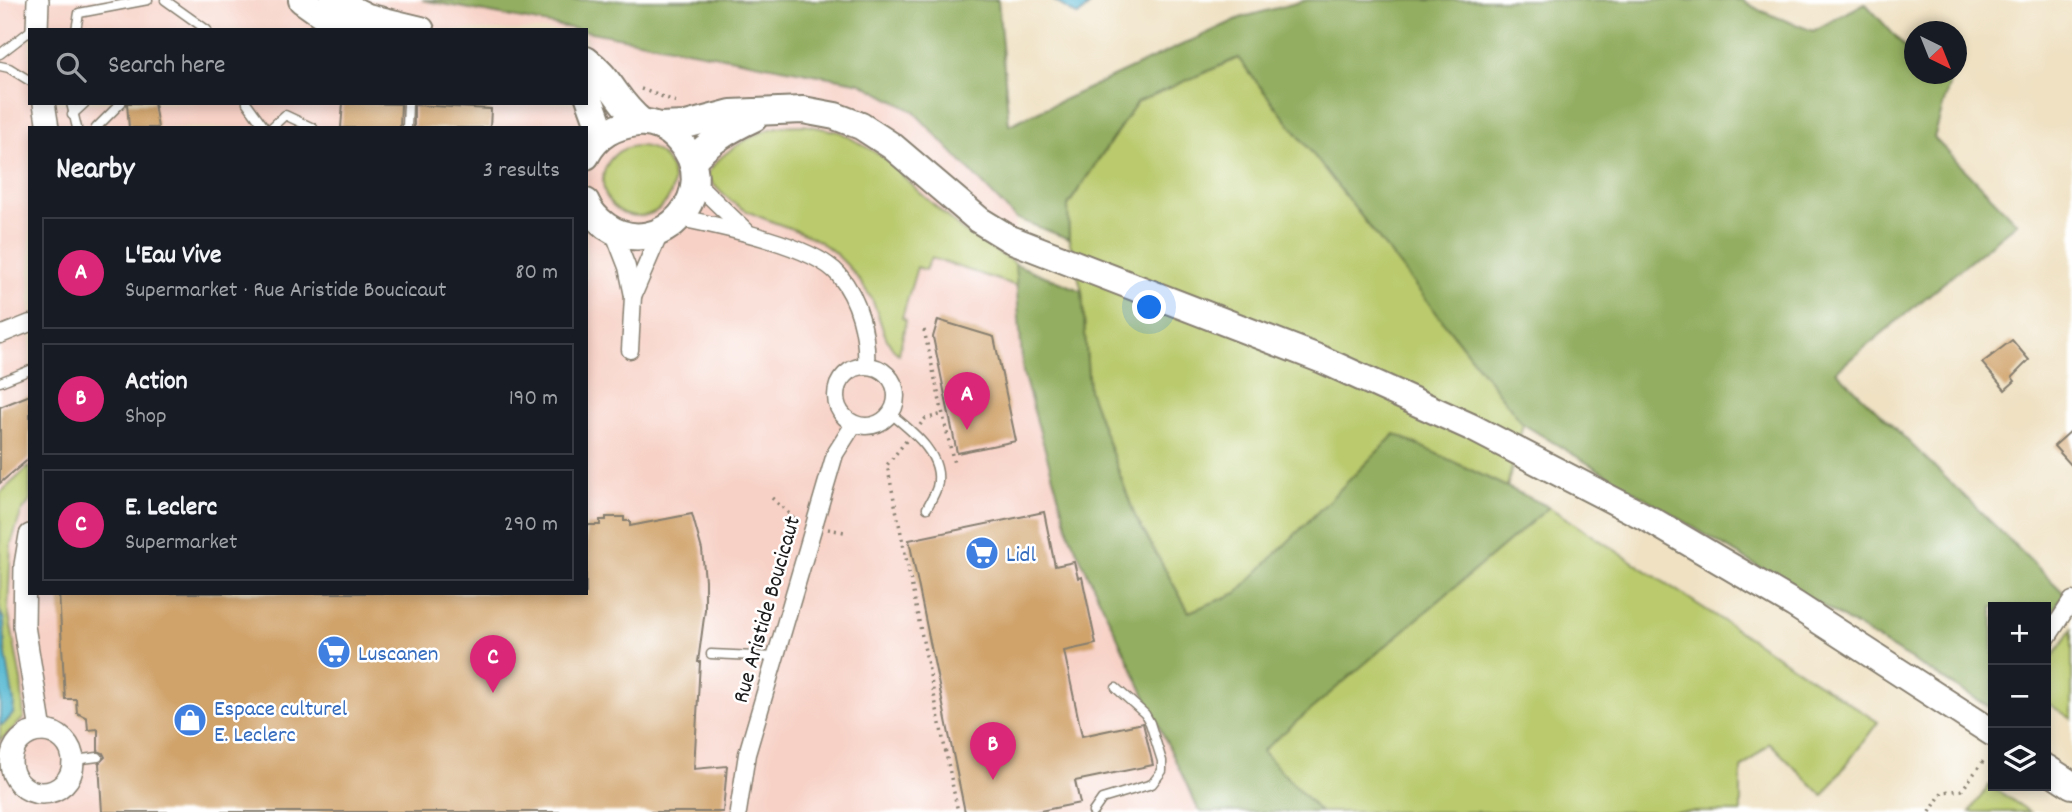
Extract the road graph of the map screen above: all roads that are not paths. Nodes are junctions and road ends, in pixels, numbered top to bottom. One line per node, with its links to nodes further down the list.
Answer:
1 (38, 0): 6 (street)
2 (148, 0): 7 (lane)
3 (165, 0): 8 (lane)
4 (302, 0): 9 (main road)
5 (333, 0): 10 (main road)
6 (34, 28)
7 (76, 28)
8 (204, 28)
9 (347, 28)
10 (410, 28)
11 (28, 33): 12 (lane)
12 (0, 54)
13 (588, 61): 25 (main road)
14 (0, 66): 15 (lane)
15 (28, 80)
16 (588, 94): 33 (main road)
17 (44, 105): 26 (street)
18 (71, 105): 24 (lane)
19 (83, 105): 24 (lane)
20 (119, 105): 28 (lane)
21 (248, 105): 29 (lane)
22 (408, 105): 32 (lane)
23 (765, 113): 25 (main road); 34 (main road); 55 (main road)
24 (72, 115): 27 (lane)
25 (651, 124): 33 (main road); 34 (main road)
26 (48, 126)
27 (76, 126)
28 (98, 126)
29 (264, 126)
30 (273, 126): 31 (lane)
31 (309, 126)
32 (407, 126)
33 (592, 148)
34 (694, 172): 36 (main road); 38 (street)
35 (588, 206): 37 (main road)
36 (670, 225): 37 (main road); 38 (street); 39 (street)
37 (613, 231): 39 (street)
38 (748, 233): 43 (street)
39 (633, 296): 42 (street)
40 (28, 324): 41 (street)
41 (0, 335)
42 (630, 350)
43 (866, 366): 46 (street); 47 (street)
44 (28, 371): 45 (lane)
45 (0, 382)
46 (891, 414): 47 (street); 48 (lane)
47 (854, 424): 53 (street, Rue Aristide Boucicaut)
48 (927, 508)
49 (28, 547): 56 (street)
50 (2072, 600): 51 (street)
51 (2051, 632)
52 (711, 654): 53 (lane)
53 (775, 657): 62 (street, Rue Aristide Boucicaut)
54 (1116, 688): 63 (lane)
55 (1988, 730)
56 (41, 731): 58 (street); 61 (street)
57 (99, 757): 58 (lane)
58 (74, 760): 61 (street)
59 (2051, 771): 60 (main road)
60 (2072, 785)
61 (45, 803)
62 (738, 812)
63 (1093, 812)

